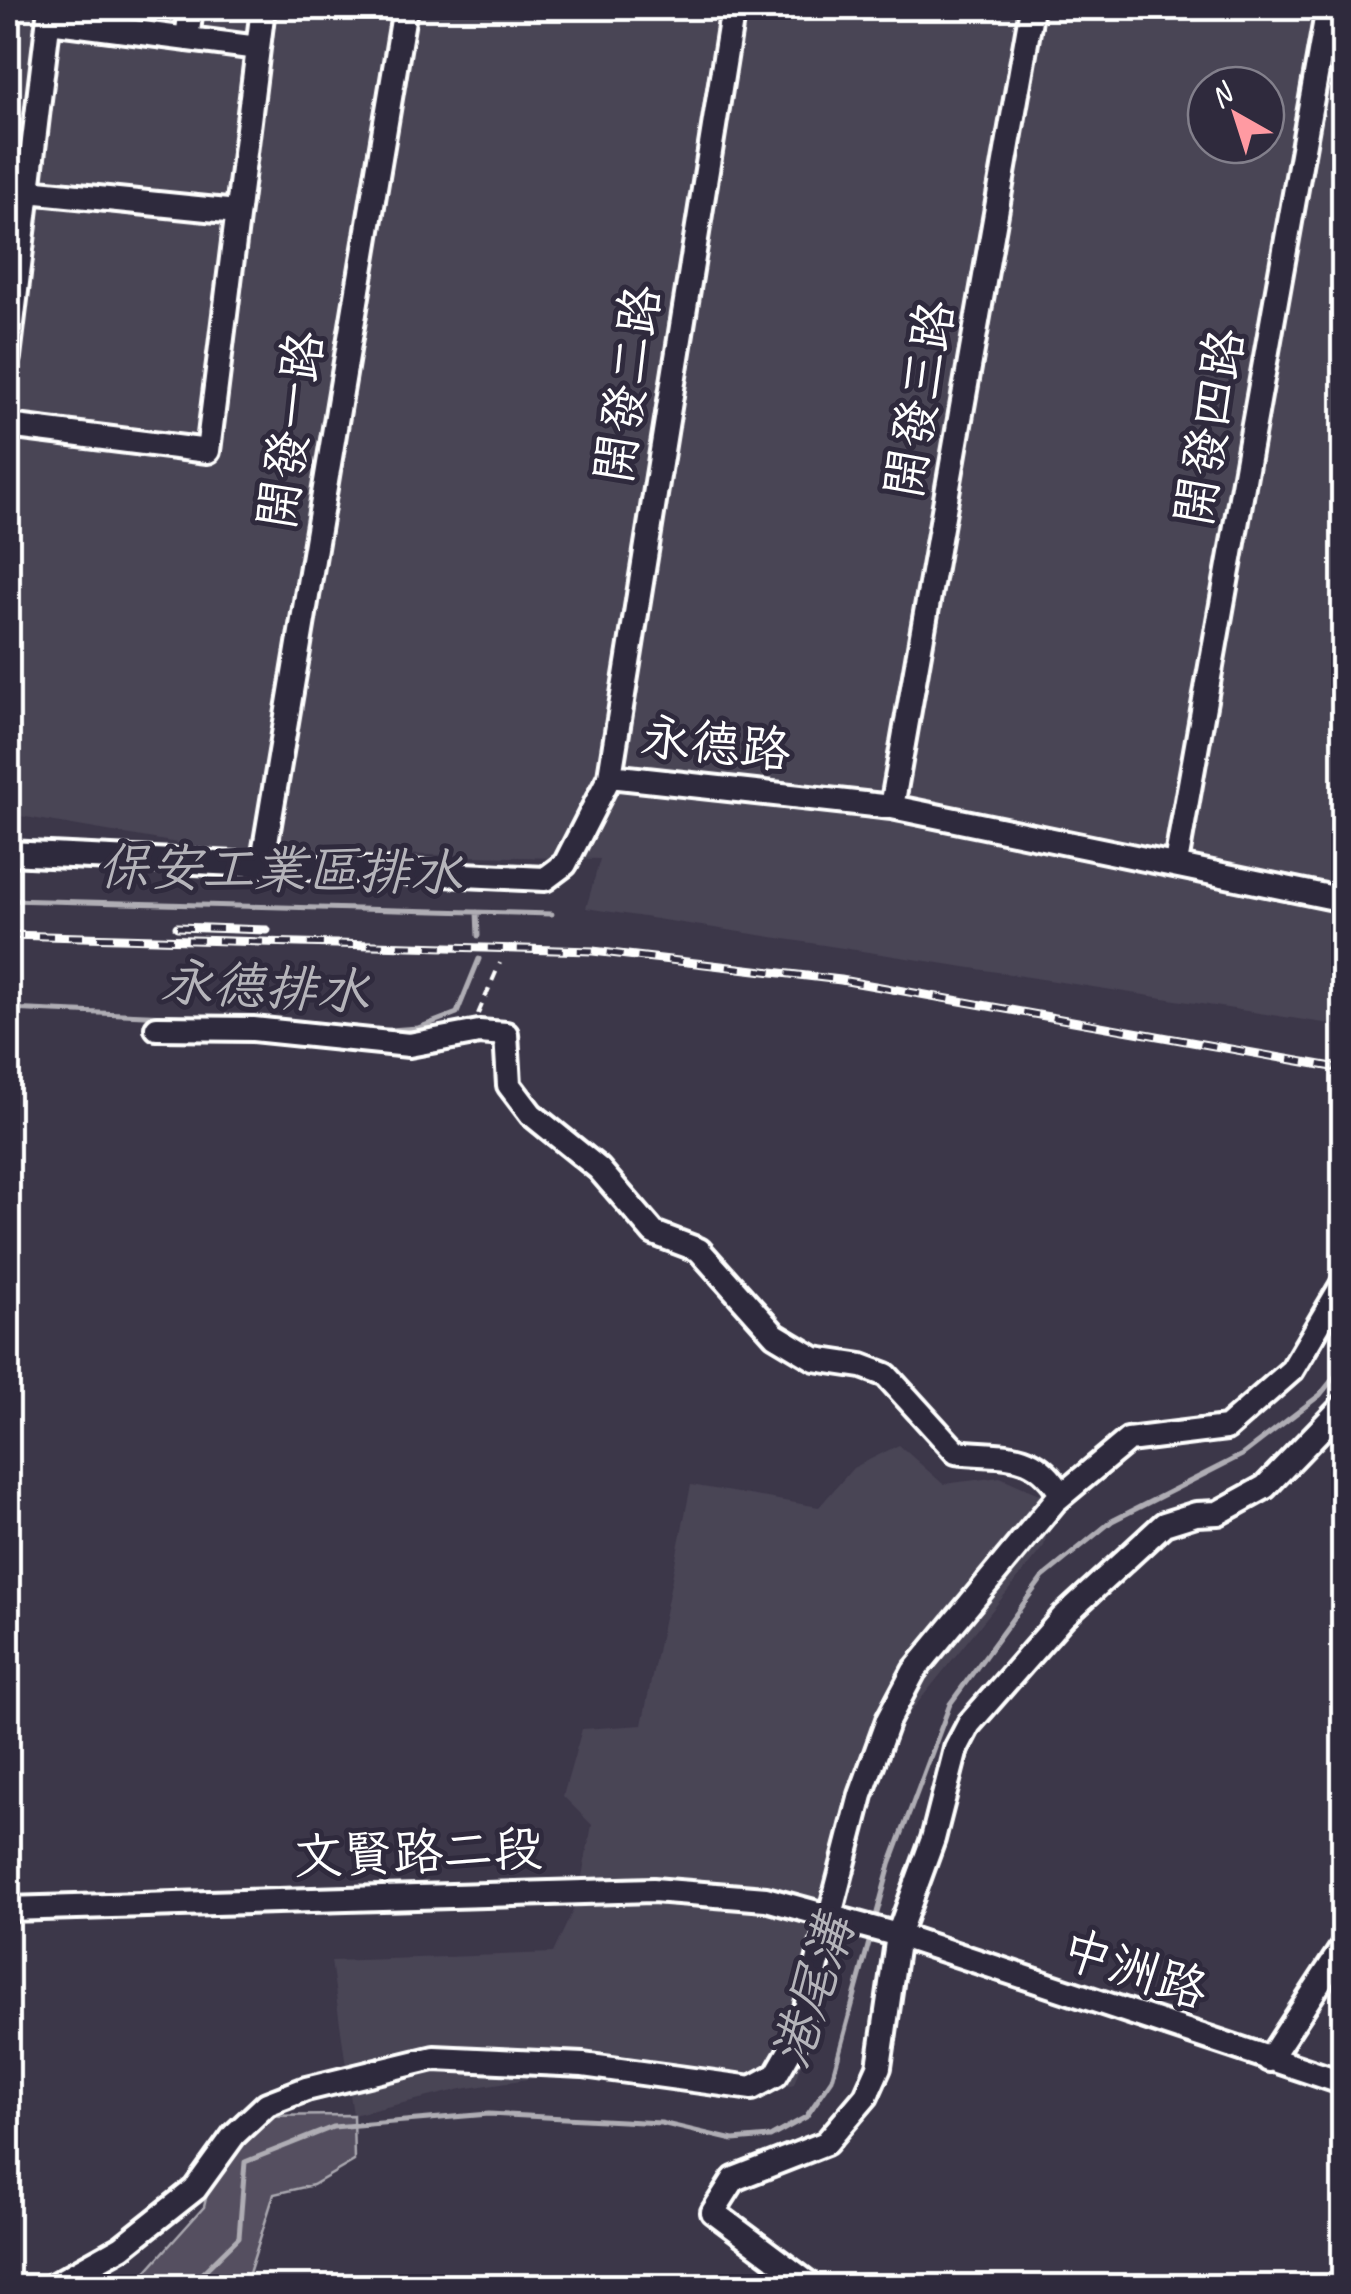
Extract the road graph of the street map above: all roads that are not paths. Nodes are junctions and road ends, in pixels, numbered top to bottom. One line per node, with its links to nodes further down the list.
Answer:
1 (191, 8): 8 (street)
2 (262, 8): 9 (street)
3 (405, 8): 18 (street, 開發一路)
4 (733, 8): 14 (street, 開發二路)
5 (1032, 8): 15 (street, 開發三路)
6 (1328, 8): 17 (street, 開發四路)
7 (49, 14): 8 (street); 10 (street)
8 (187, 39): 9 (street)
9 (258, 48): 11 (street)
10 (17, 190): 11 (street); 12 (street)
11 (238, 212): 13 (street)
12 (8, 356)
13 (8, 426)
14 (610, 776): 15 (street, 永德路); 18 (street, 永德路)
15 (892, 807): 17 (street, 永德路)
16 (8, 853): 18 (street, 永德路)
17 (1176, 863): 19 (street, 永德路)
18 (262, 866)
19 (1344, 900)
20 (157, 1028): 23 (street)
21 (1344, 1282): 23 (street)
22 (1344, 1405): 26 (street)
23 (1062, 1495): 25 (street)
24 (8, 1909): 25 (street, 文賢路二段)
25 (829, 1914): 26 (street, 文賢路二段); 30 (street)
26 (898, 1935): 28 (street, 中洲路); 31 (street)
27 (1344, 1945): 28 (street)
28 (1269, 2060): 29 (street, 中洲路)
29 (1344, 2083)
30 (52, 2286)
31 (812, 2286)

